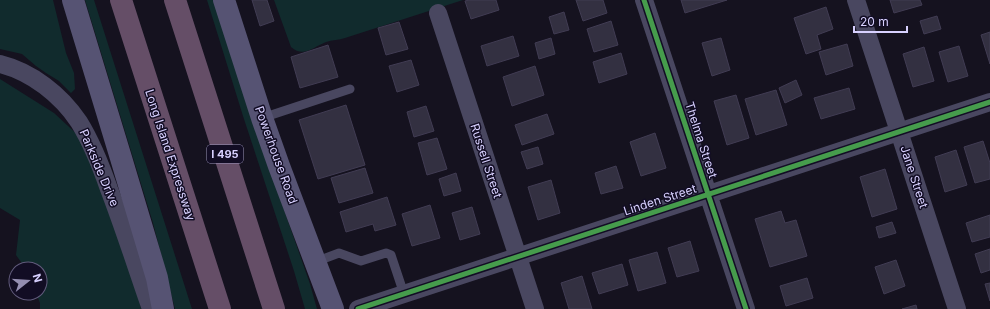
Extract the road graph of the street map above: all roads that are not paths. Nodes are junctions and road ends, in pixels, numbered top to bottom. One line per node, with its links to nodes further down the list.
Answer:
1 (73, 0): 18 (main road)
2 (121, 0): 19 (highway, Long Island Expressway)
3 (175, 0): 20 (highway, I 495)
4 (224, 0): 11 (main road, Powerhouse Road)
5 (644, 0): 13 (street, Thelma Street)
6 (856, 0): 12 (street, Jane Street)
7 (438, 13): 14 (street, Russell Street)
8 (0, 64): 17 (street, Parkside Drive)
9 (350, 89): 11 (lane)
10 (990, 102): 12 (street, Linden Street)
11 (262, 118): 15 (main road, Powerhouse Road)
12 (899, 132): 13 (street, Linden Street); 25 (street, Jane Street)
13 (708, 194): 14 (street, Linden Street); 24 (street, Thelma Street)
14 (518, 257): 16 (street, Linden Street); 23 (street, Russell Street)
15 (315, 262): 16 (lane); 21 (main road, Powerhouse Road)
16 (404, 294): 22 (street, Linden Street)
17 (151, 309)
18 (163, 309)
19 (220, 309)
20 (274, 309)
21 (333, 309)
22 (358, 309)
23 (535, 309)
24 (746, 309)
25 (957, 309)

